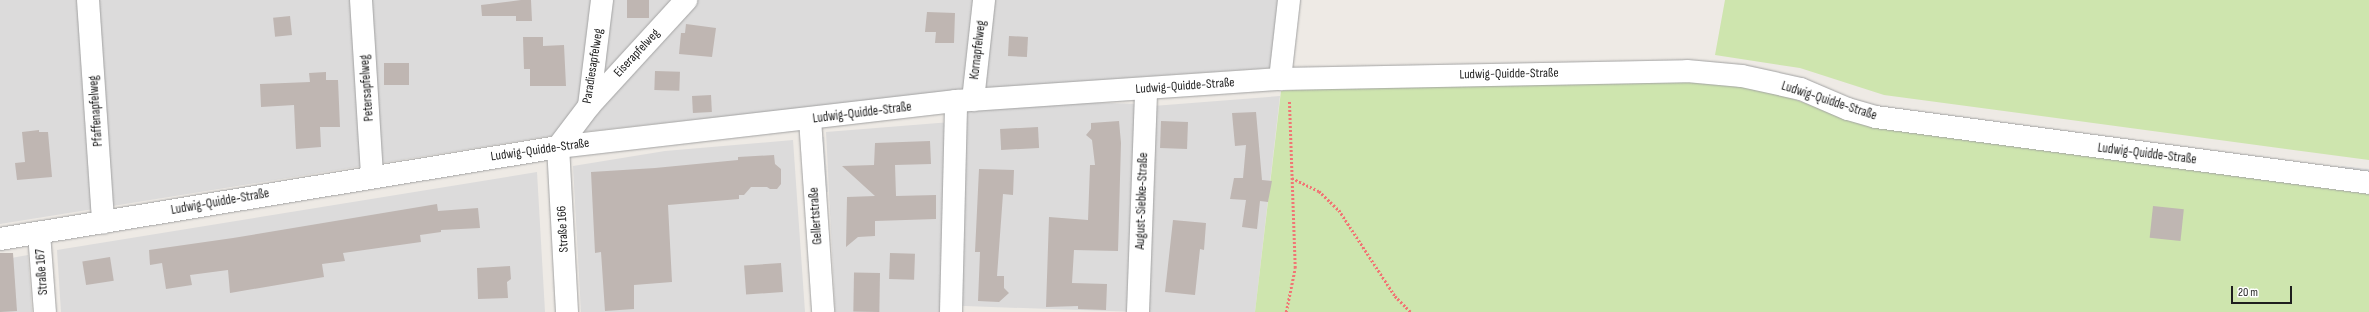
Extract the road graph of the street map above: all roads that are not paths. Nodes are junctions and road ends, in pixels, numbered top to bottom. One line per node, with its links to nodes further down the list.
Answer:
1 (88, 0): 15 (street, Pfaffenapfelweg)
2 (361, 0): 13 (street, Petersapfelweg)
3 (602, 0): 10 (street, Paradiesapfelweg)
4 (686, 0): 10 (street, Eiserapfelweg)
5 (984, 0): 9 (street, Kornapfelweg)
6 (1289, 0): 7 (street)
7 (1285, 79): 8 (street, Ludwig-Quidde-Straße); 14 (street, Ludwig-Quidde-Straße)
8 (1146, 89): 9 (street, Ludwig-Quidde-Straße); 22 (street, August-Siebke-Straße)
9 (964, 101): 11 (street, Ludwig-Quidde-Straße); 21 (street)
10 (588, 106): 12 (street, Paradiesapfelweg)
11 (810, 119): 12 (street, Ludwig-Quidde-Straße); 20 (street, Gellertstraße)
12 (558, 147): 13 (street, Ludwig-Quidde-Straße); 19 (street, Straße 166)
13 (372, 176): 15 (street, Ludwig-Quidde-Straße)
14 (2369, 183)
15 (103, 222): 16 (street, Ludwig-Quidde-Straße)
16 (39, 233): 17 (street, Ludwig-Quidde-Straße); 18 (street, Straße 167)
17 (0, 239)
18 (45, 312)
19 (567, 312)
20 (822, 312)
21 (951, 312)
22 (1138, 312)

